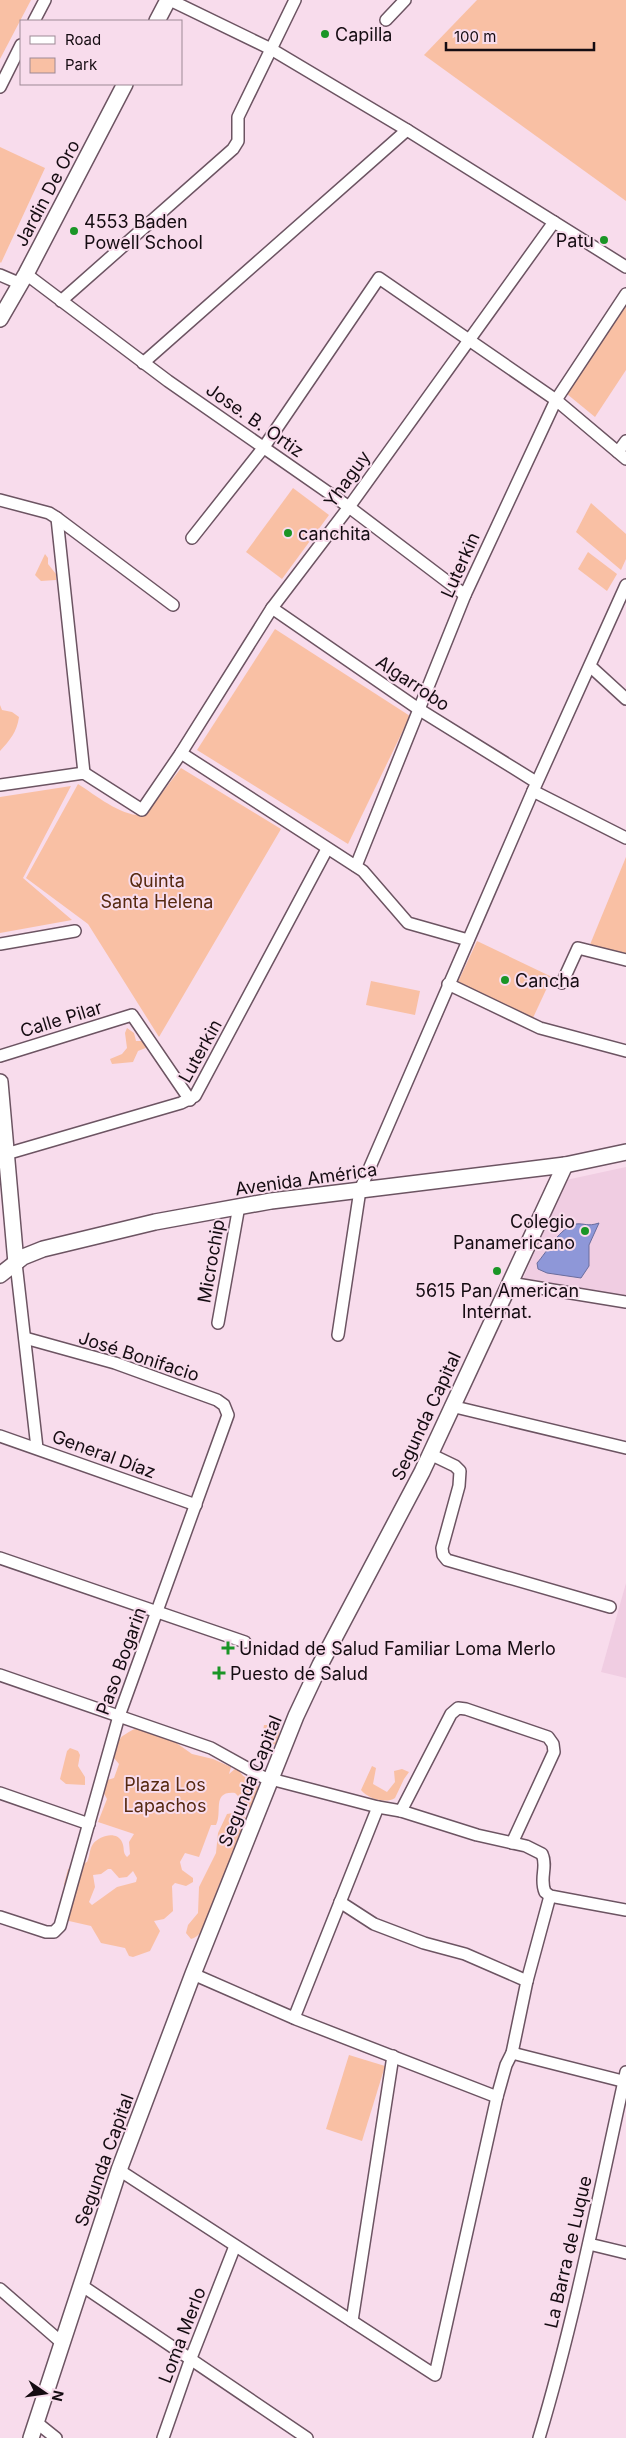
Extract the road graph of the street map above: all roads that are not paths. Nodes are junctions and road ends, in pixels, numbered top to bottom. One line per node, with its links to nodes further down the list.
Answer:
1 (44, 0): 5 (street)
2 (169, 0): 6 (street); 9 (street)
3 (295, 0): 9 (street)
4 (405, 0): 7 (street)
5 (34, 20)
6 (158, 20)
7 (386, 20)
8 (20, 47): 11 (street)
9 (271, 49): 12 (street); 18 (street)
10 (124, 85): 16 (street, Jardin De Oro)
11 (0, 86)
12 (407, 130): 13 (street); 21 (street)
13 (554, 222): 14 (street); 20 (street, Yhaguy)
14 (626, 268)
15 (0, 275): 16 (street, Jose. B. Ortiz)
16 (23, 279): 18 (street, Jose. B. Ortiz); 19 (street, Jardin De Oro)
17 (626, 294): 22 (street, Luterkin)
18 (61, 301): 21 (street, Jose. B. Ortiz)
19 (0, 319)
20 (469, 338): 22 (street); 24 (street); 27 (street, Yhaguy)
21 (143, 363): 24 (street, Jose. B. Ortiz)
22 (556, 400): 25 (street); 31 (street, Luterkin)
23 (626, 441): 25 (street)
24 (264, 447): 27 (street, Jose. B. Ortiz); 29 (street)
25 (622, 456)
26 (0, 500): 28 (street)
27 (349, 506): 31 (street, Jose. B. Ortiz); 33 (street, Yhaguy)
28 (57, 518): 32 (street); 38 (street)
29 (192, 538)
30 (626, 585): 34 (street)
31 (465, 594): 36 (street, Luterkin)
32 (173, 605)
33 (272, 608): 36 (street, Algarrobo); 37 (street, Yhaguy)
34 (590, 666): 35 (street); 40 (street)
35 (626, 699)
36 (420, 710): 40 (street, Algarrobo); 43 (street, Luterkin)
37 (181, 753): 38 (street, Yhaguy); 42 (street)
38 (84, 773): 39 (street)
39 (0, 785)
40 (534, 786): 41 (street, Algarrobo); 45 (street)
41 (626, 838)
42 (327, 848): 43 (street); 53 (street, Luterkin)
43 (356, 866): 45 (street)
44 (75, 931): 46 (street)
45 (468, 940): 49 (street)
46 (0, 944)
47 (626, 960): 48 (street)
48 (562, 983)
49 (448, 984): 50 (street); 57 (street)
50 (626, 1051)
51 (0, 1056): 53 (street, Calle Pilar)
52 (0, 1082): 55 (street)
53 (190, 1100): 55 (street, Luterkin)
54 (626, 1152): 56 (street, Avenida América)
55 (6, 1154): 59 (street)
56 (565, 1165): 57 (street, Avenida América); 61 (street, Segunda Capital)
57 (360, 1190): 58 (street, Avenida América); 64 (street)
58 (239, 1206): 59 (street, Avenida América); 63 (street, Microchip)
59 (16, 1263): 60 (street, Avenida América); 65 (street)
60 (0, 1275)
61 (510, 1283): 62 (street); 66 (street, Segunda Capital)
62 (626, 1302)
63 (218, 1323)
64 (338, 1335)
65 (25, 1338): 67 (street, José Bonifacio); 69 (street)
66 (452, 1406): 70 (street); 71 (street, Segunda Capital)
67 (227, 1421): 72 (street, Paso Bogarin)
68 (0, 1436): 69 (street, General Díaz)
69 (37, 1448): 72 (street, General Díaz)
70 (626, 1448)
71 (430, 1454): 74 (street); 79 (street, Segunda Capital)
72 (196, 1505): 75 (street, Paso Bogarin)
73 (0, 1558): 75 (street)
74 (610, 1607)
75 (157, 1612): 76 (street); 78 (street, Paso Bogarin)
76 (245, 1642)
77 (0, 1675): 78 (street)
78 (119, 1716): 79 (street); 83 (street, Paso Bogarin)
79 (272, 1779): 81 (street); 89 (street, Segunda Capital)
80 (0, 1794): 83 (street)
81 (378, 1807): 82 (street); 86 (street)
82 (401, 1811): 84 (street); 84 (street)
83 (89, 1824): 88 (street, Paso Bogarin)
84 (512, 1842): 85 (street)
85 (550, 1896): 87 (street); 90 (street)
86 (340, 1902): 90 (street); 91 (street)
87 (626, 1910)
88 (0, 1917)
89 (193, 1974): 91 (street); 96 (street, Segunda Capital)
90 (527, 1981): 92 (street)
91 (294, 2018): 93 (street)
92 (512, 2053): 94 (street); 95 (street)
93 (393, 2056): 95 (street); 102 (street)
94 (625, 2079): 97 (street, La Barra de Luque)
95 (497, 2097): 102 (street)
96 (119, 2170): 98 (street); 100 (street, Segunda Capital)
97 (589, 2244): 99 (street); 110 (street, La Barra de Luque)
98 (235, 2246): 102 (street); 104 (street, Loma Merlo)
99 (626, 2253)
100 (81, 2285): 103 (street, Segunda Capital); 104 (street)
101 (0, 2289): 103 (street)
102 (352, 2321)
103 (62, 2342): 105 (street, Segunda Capital)
104 (191, 2358): 108 (street, Loma Merlo); 109 (street)
105 (36, 2422): 106 (street, Segunda Capital); 107 (street)
106 (31, 2438)
107 (56, 2438)
108 (162, 2438)
109 (307, 2438)
110 (540, 2438)

